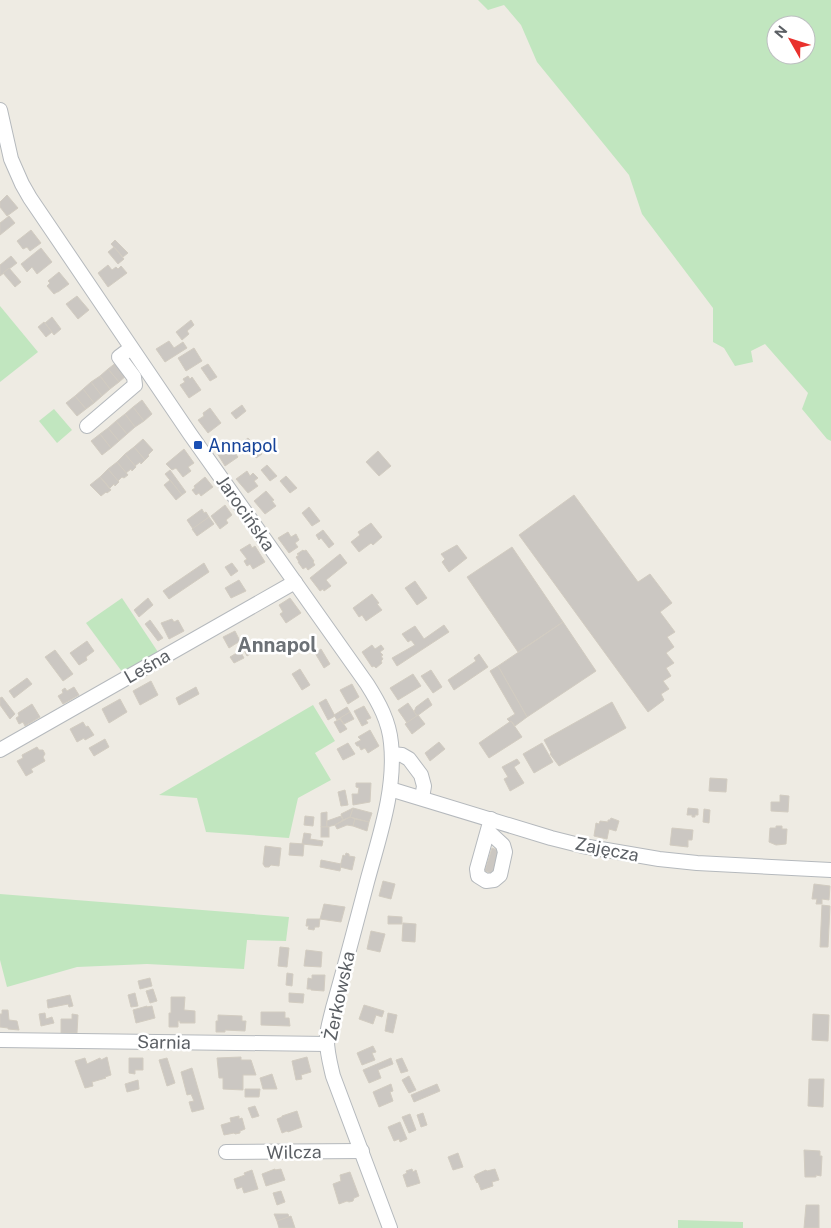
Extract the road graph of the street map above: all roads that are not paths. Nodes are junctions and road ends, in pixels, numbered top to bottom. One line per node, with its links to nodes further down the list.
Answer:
1 (0, 110): 2 (street, Jarocińska)
2 (6, 164): 3 (street, Jarocińska)
3 (131, 348): 4 (street); 5 (street, Jarocińska)
4 (87, 426)
5 (295, 582): 6 (street, Leśna); 7 (street, Jarocińska)
6 (0, 750)
7 (392, 754): 8 (street, Jarocińska); 9 (street)
8 (390, 789): 9 (street, Zajęcza); 12 (street, Żerkowska)
9 (422, 798): 10 (street, Zajęcza)
10 (831, 870)
11 (0, 1040): 12 (street, Sarnia)
12 (327, 1044): 13 (street, Żerkowska)
13 (362, 1151): 14 (street, Wilcza); 15 (street, Żerkowska)
14 (226, 1152)
15 (390, 1228)

